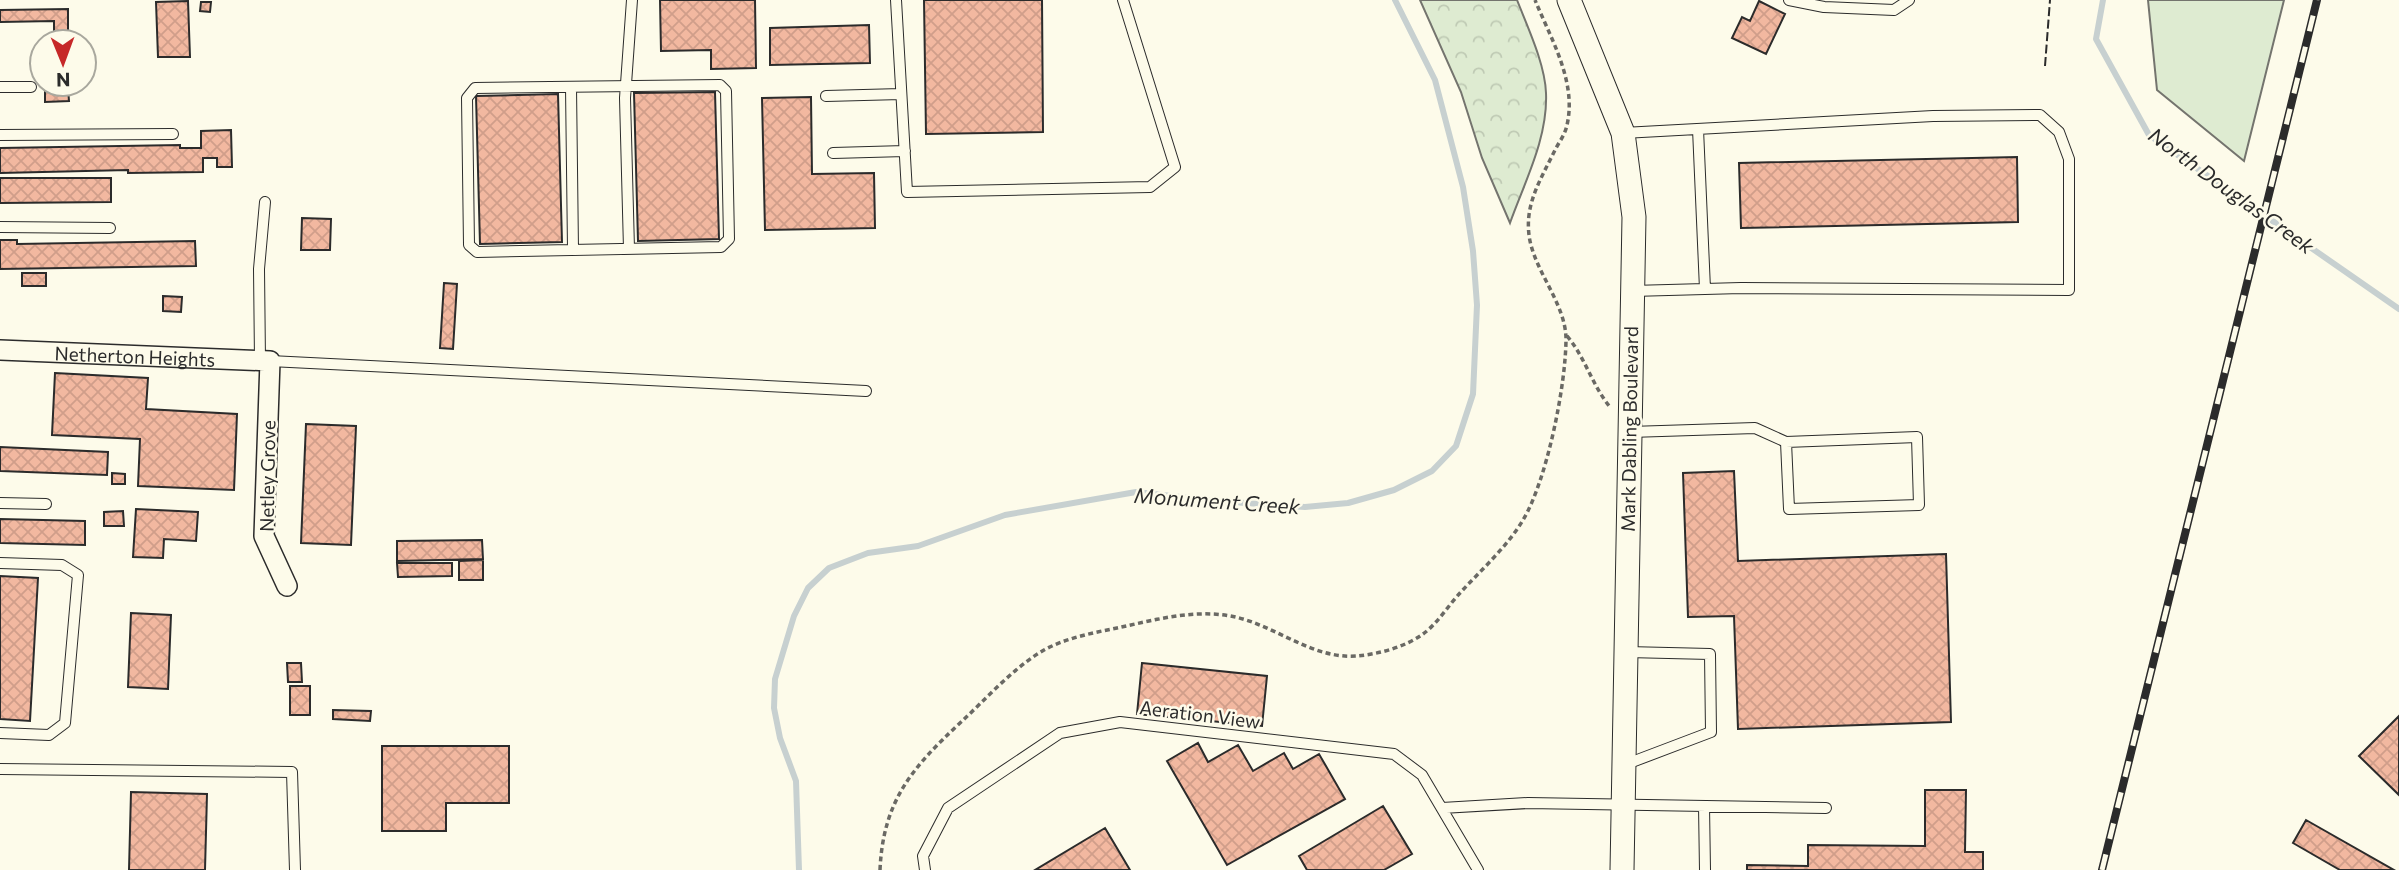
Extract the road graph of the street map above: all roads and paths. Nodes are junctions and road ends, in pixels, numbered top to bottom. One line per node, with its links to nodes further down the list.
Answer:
1 (632, 0): 8 (lane)
2 (896, 0): 12 (lane)
3 (1123, 0): 18 (lane)
4 (1535, 0): 27 (path)
5 (1569, 0): 15 (street, Mark Dabling Boulevard)
6 (1789, 0): 7 (lane)
7 (1909, 0)
8 (626, 86): 11 (lane); 23 (lane); 23 (lane)
9 (0, 87): 10 (lane)
10 (28, 87)
11 (571, 87): 24 (lane); 24 (lane)
12 (901, 94): 13 (lane); 18 (lane)
13 (826, 96)
14 (1698, 129): 15 (lane); 25 (lane); 25 (lane)
15 (1623, 133): 26 (street, Mark Dabling Boulevard)
16 (173, 134): 17 (lane)
17 (0, 135)
18 (905, 151): 19 (lane)
19 (833, 153)
20 (265, 202): 29 (lane)
21 (0, 228): 22 (lane)
22 (110, 228)
23 (629, 249): 24 (lane)
24 (573, 250)
25 (1705, 289): 26 (lane)
26 (1632, 290): 31 (street, Mark Dabling Boulevard)
27 (1566, 334): 31 (path); 46 (path)
28 (0, 349): 29 (street, Netherton Heights)
29 (265, 361): 30 (lane); 36 (street, Netley Grove)
30 (866, 391)
31 (1629, 432): 32 (lane); 37 (street, Mark Dabling Boulevard)
32 (1786, 442): 32 (lane)
33 (0, 503): 34 (lane)
34 (46, 504)
35 (0, 563): 38 (lane)
36 (287, 586)
37 (1626, 652): 39 (street, Mark Dabling Boulevard); 39 (lane)
38 (0, 733)
39 (1624, 765): 41 (street, Mark Dabling Boulevard)
40 (0, 769): 45 (lane)
41 (1623, 806): 42 (lane); 43 (lane); 49 (street, Mark Dabling Boulevard)
42 (1704, 806): 44 (lane); 50 (lane)
43 (1441, 808): 47 (lane, Aeration View); 48 (lane, Aeration View)
44 (1826, 808)
45 (295, 870)
46 (880, 870)
47 (925, 870)
48 (1478, 870)
49 (1622, 870)
50 (1705, 870)

